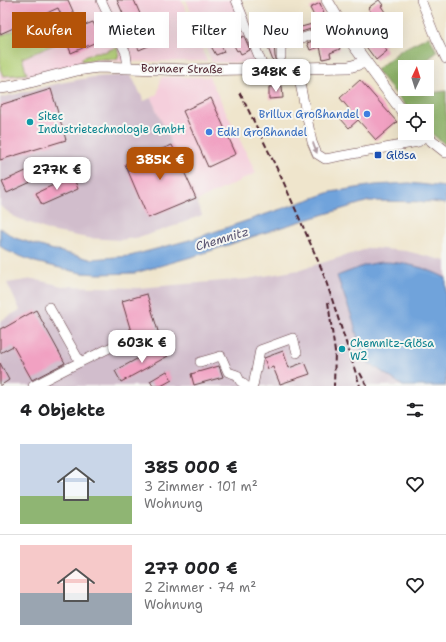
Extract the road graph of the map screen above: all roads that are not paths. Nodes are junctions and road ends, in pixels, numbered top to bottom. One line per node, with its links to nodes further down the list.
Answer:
1 (101, 0): 11 (street)
2 (236, 0): 13 (street)
3 (327, 0): 5 (main road)
4 (421, 0): 9 (street)
5 (333, 12)
6 (311, 35): 8 (street)
7 (356, 48): 10 (main road)
8 (281, 57)
9 (446, 59)
10 (366, 62): 12 (main road, Bornaer Straße); 15 (main road)
11 (128, 68): 13 (main road, Bornaer Straße); 14 (main road, Bornaer Straße)
12 (298, 68): 13 (main road, Bornaer Straße); 16 (street, one-way to 16)
13 (264, 69)
14 (0, 88)
15 (398, 105)
16 (420, 140)
17 (430, 140): 18 (main road)
18 (446, 152)
19 (49, 307): 22 (street)
20 (124, 341): 22 (street)
21 (298, 353): 26 (street)
22 (80, 362): 24 (street)
23 (200, 362): 25 (street)
24 (33, 386)
25 (246, 386)
26 (252, 386)

